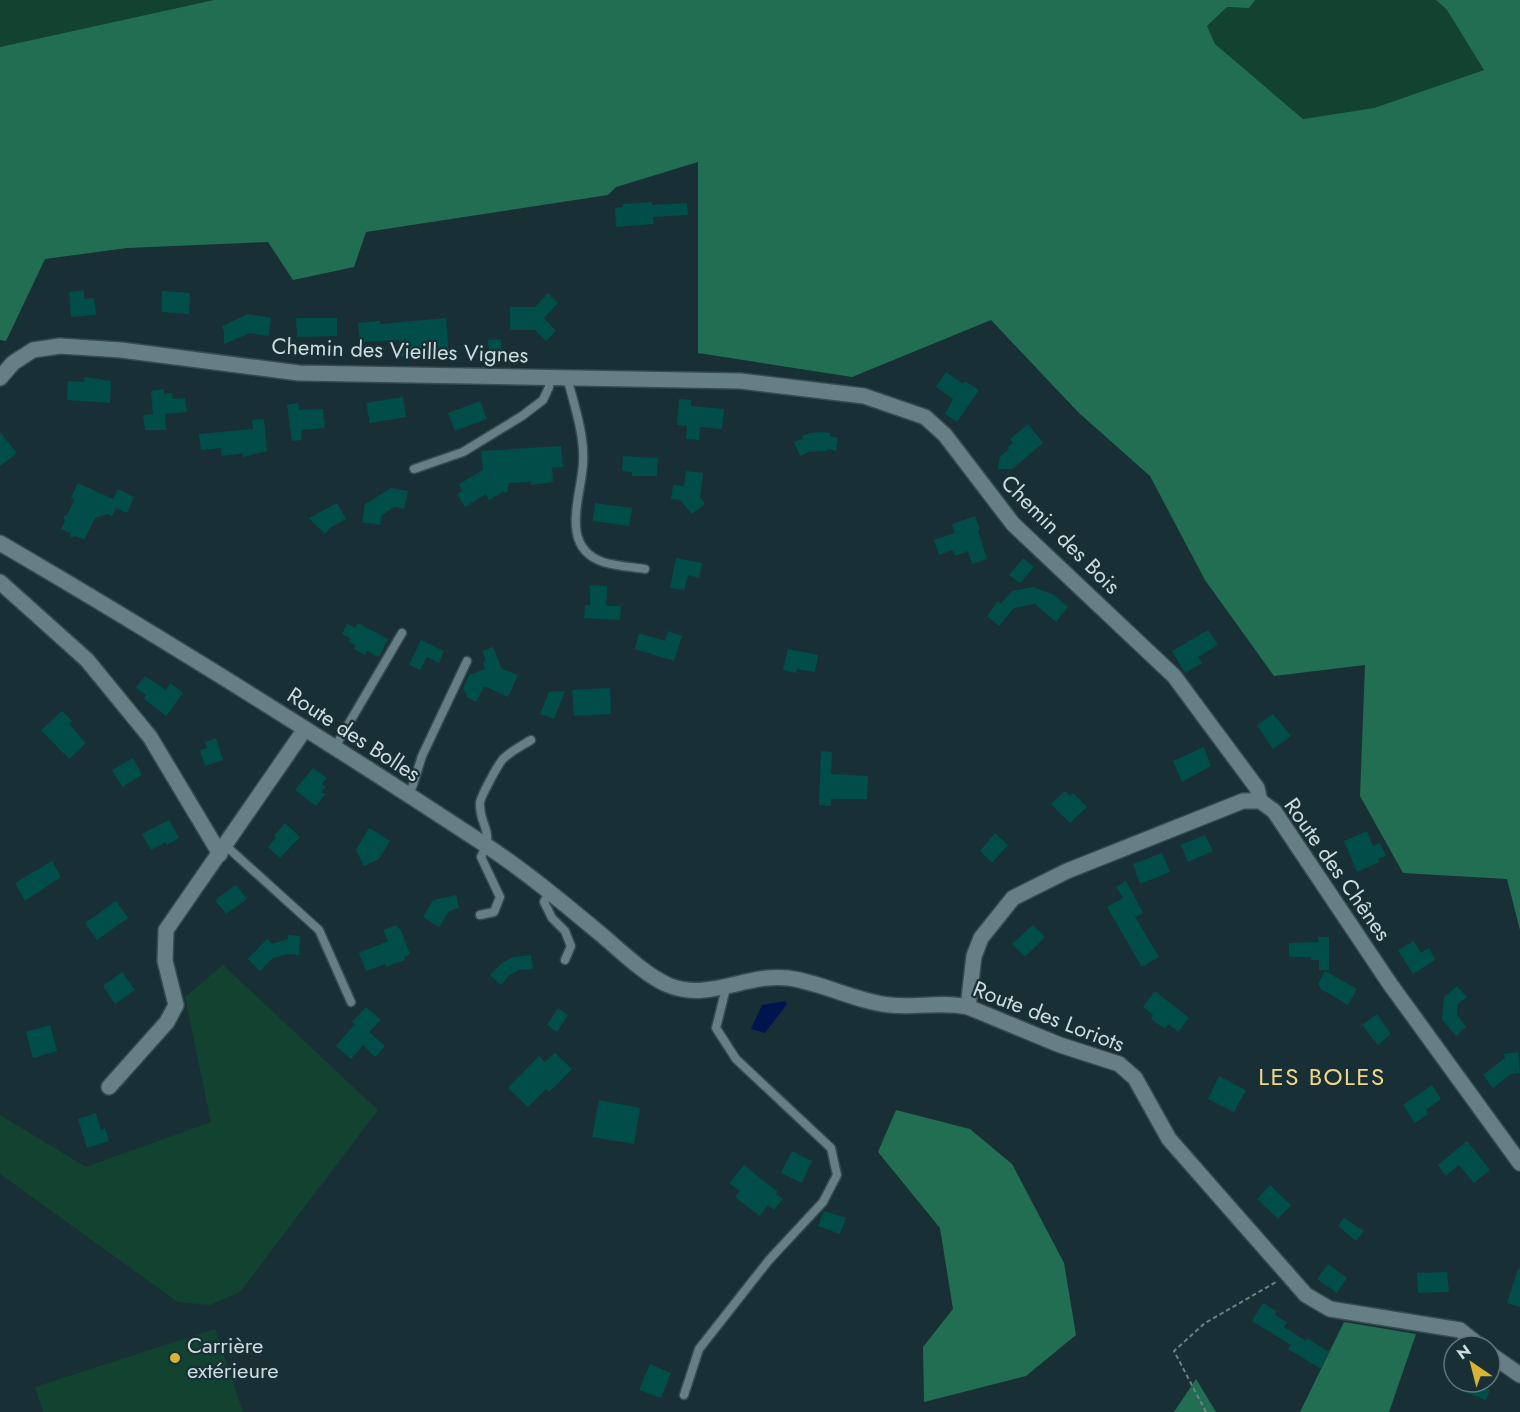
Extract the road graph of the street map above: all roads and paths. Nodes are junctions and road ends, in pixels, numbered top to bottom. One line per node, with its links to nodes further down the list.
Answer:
1 (550, 377): 2 (street, Chemin des Vieilles Vignes); 3 (street, Chemin des Vieilles Vignes); 5 (lane)
2 (0, 378)
3 (567, 378): 4 (street, Chemin des Vieilles Vignes); 7 (lane)
4 (740, 381): 15 (street, Chemin des Bois)
5 (414, 470)
6 (0, 543): 11 (street, Route des Bolles)
7 (645, 569)
8 (0, 582): 17 (street)
9 (402, 633): 13 (lane)
10 (467, 661): 14 (lane)
11 (305, 729): 13 (street, Route des Bolles); 17 (street)
12 (531, 740): 16 (lane)
13 (335, 747): 14 (street, Route des Bolles)
14 (409, 796): 16 (street, Route des Bolles)
15 (1260, 801): 24 (street, Route des Chênes); 26 (street, Route des Chênes)
16 (486, 846): 18 (street, Route des Bolles); 19 (lane)
17 (222, 849): 23 (lane); 25 (street)
18 (550, 891): 20 (lane); 21 (street, Route des Bolles)
19 (480, 915)
20 (565, 960)
21 (668, 985): 22 (street, Route des Loriots)
22 (726, 988): 24 (street, Route des Loriots); 31 (lane)
23 (351, 1002)
24 (968, 1007): 27 (street, Route des Loriots)
25 (109, 1087)
26 (1520, 1163)
27 (1288, 1275): 28 (street, Route des Loriots); 32 (path)
28 (1465, 1334)
29 (1502, 1362): 30 (street)
30 (1520, 1375)
31 (684, 1395)
32 (1206, 1412)

